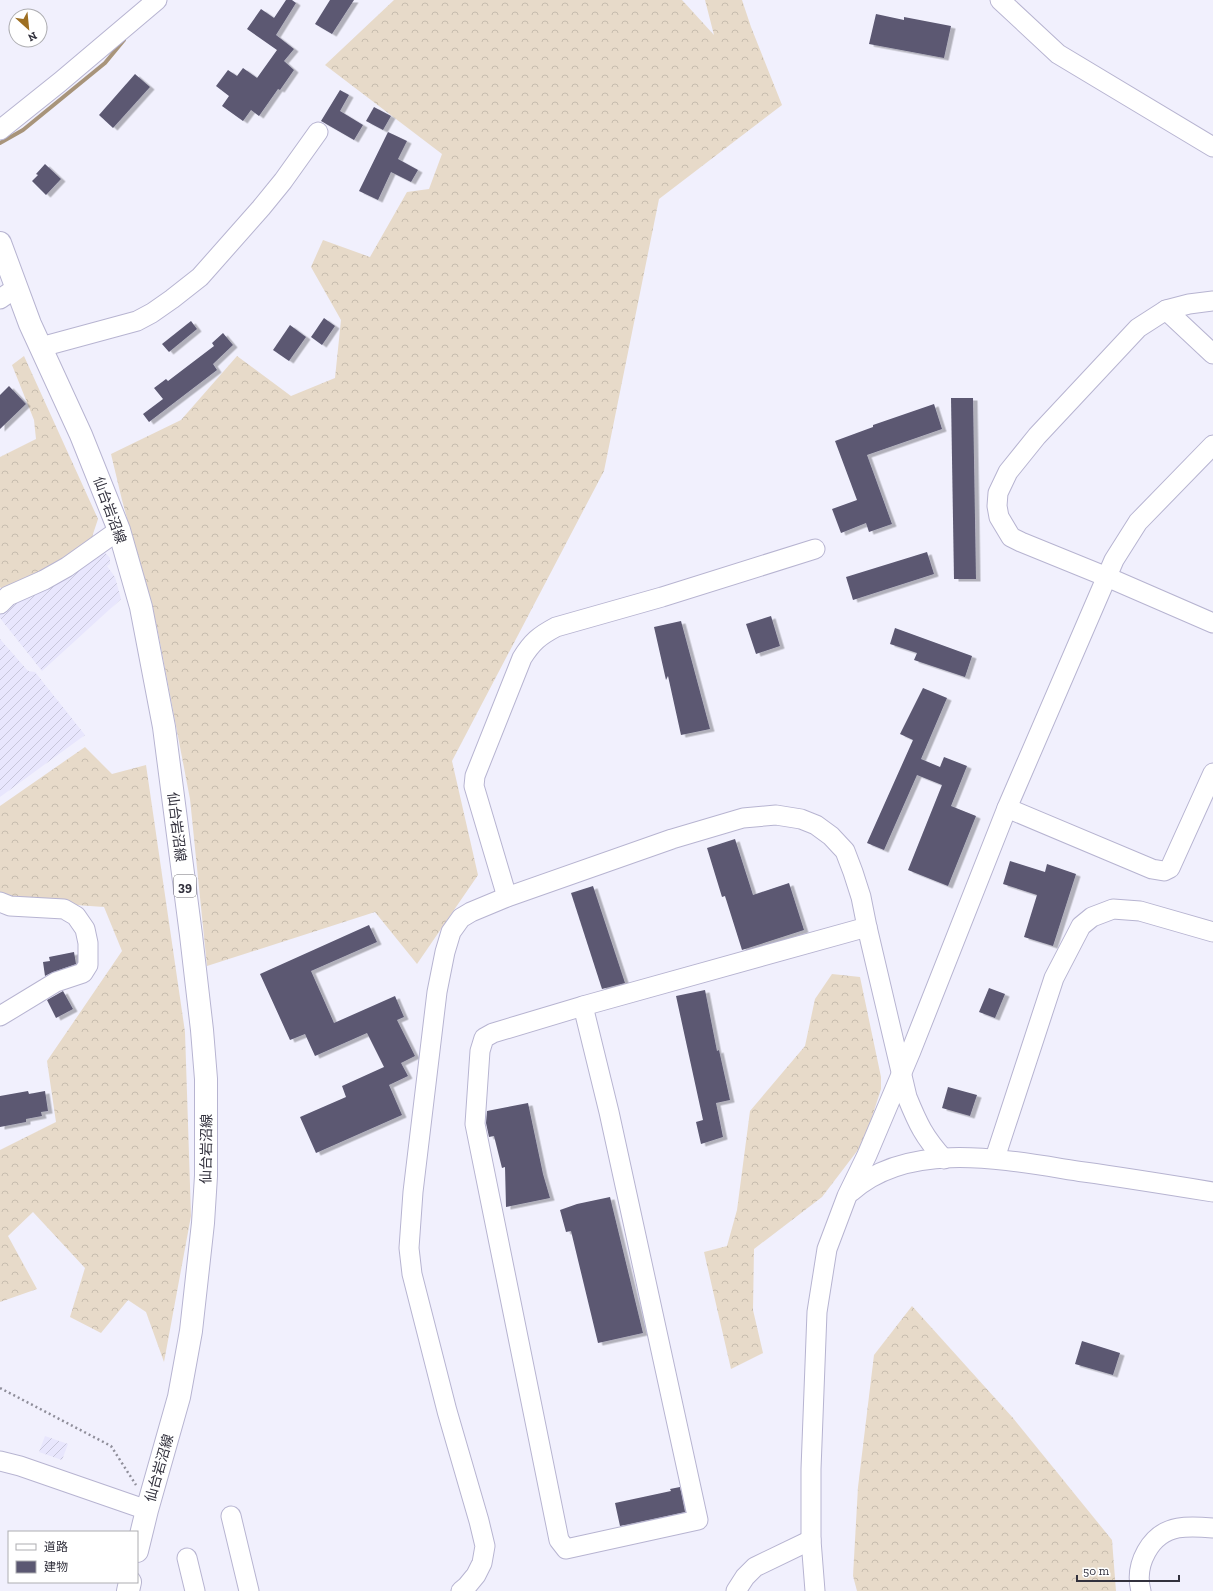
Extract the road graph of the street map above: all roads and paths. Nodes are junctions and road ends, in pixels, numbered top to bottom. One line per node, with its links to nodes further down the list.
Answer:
1 (157, 0): 3 (street)
2 (1000, 0): 5 (street)
3 (0, 130)
4 (318, 132): 10 (street)
5 (1213, 147)
6 (0, 243): 7 (main road, 仙台岩沼線 / 39)
7 (8, 294): 10 (main road, 仙台岩沼線 / 39)
8 (1213, 301): 9 (street)
9 (1166, 310): 11 (street); 15 (street)
10 (41, 347): 13 (main road, 仙台岩沼線 / 39)
11 (1213, 354)
12 (1213, 445): 15 (street)
13 (119, 530): 16 (street); 34 (main road, 仙台岩沼線 / 39)
14 (815, 549): 20 (street)
15 (1108, 577): 17 (street); 19 (street)
16 (0, 604)
17 (1213, 623)
18 (1213, 774): 19 (street)
19 (1007, 808): 26 (street)
20 (508, 897): 22 (street); 42 (street)
21 (0, 902): 25 (street)
22 (867, 927): 24 (street); 26 (street)
23 (1213, 932): 27 (street)
24 (583, 1006): 24 (street)
25 (0, 1016)
26 (902, 1072): 28 (street); 30 (street)
27 (995, 1158): 28 (street); 29 (street)
28 (944, 1159): 30 (street)
29 (1213, 1192)
30 (847, 1196): 37 (street)
31 (0, 1388): 33 (path)
32 (0, 1461): 34 (street)
33 (133, 1479)
34 (147, 1510): 38 (main road, 仙台岩沼線 / 39)
35 (231, 1516): 41 (street)
36 (1213, 1528): 45 (street)
37 (811, 1540): 43 (street); 44 (street)
38 (138, 1547)
39 (187, 1558): 40 (street)
40 (195, 1591)
41 (249, 1591)
42 (461, 1591)
43 (736, 1591)
44 (815, 1591)
45 (1141, 1591)

